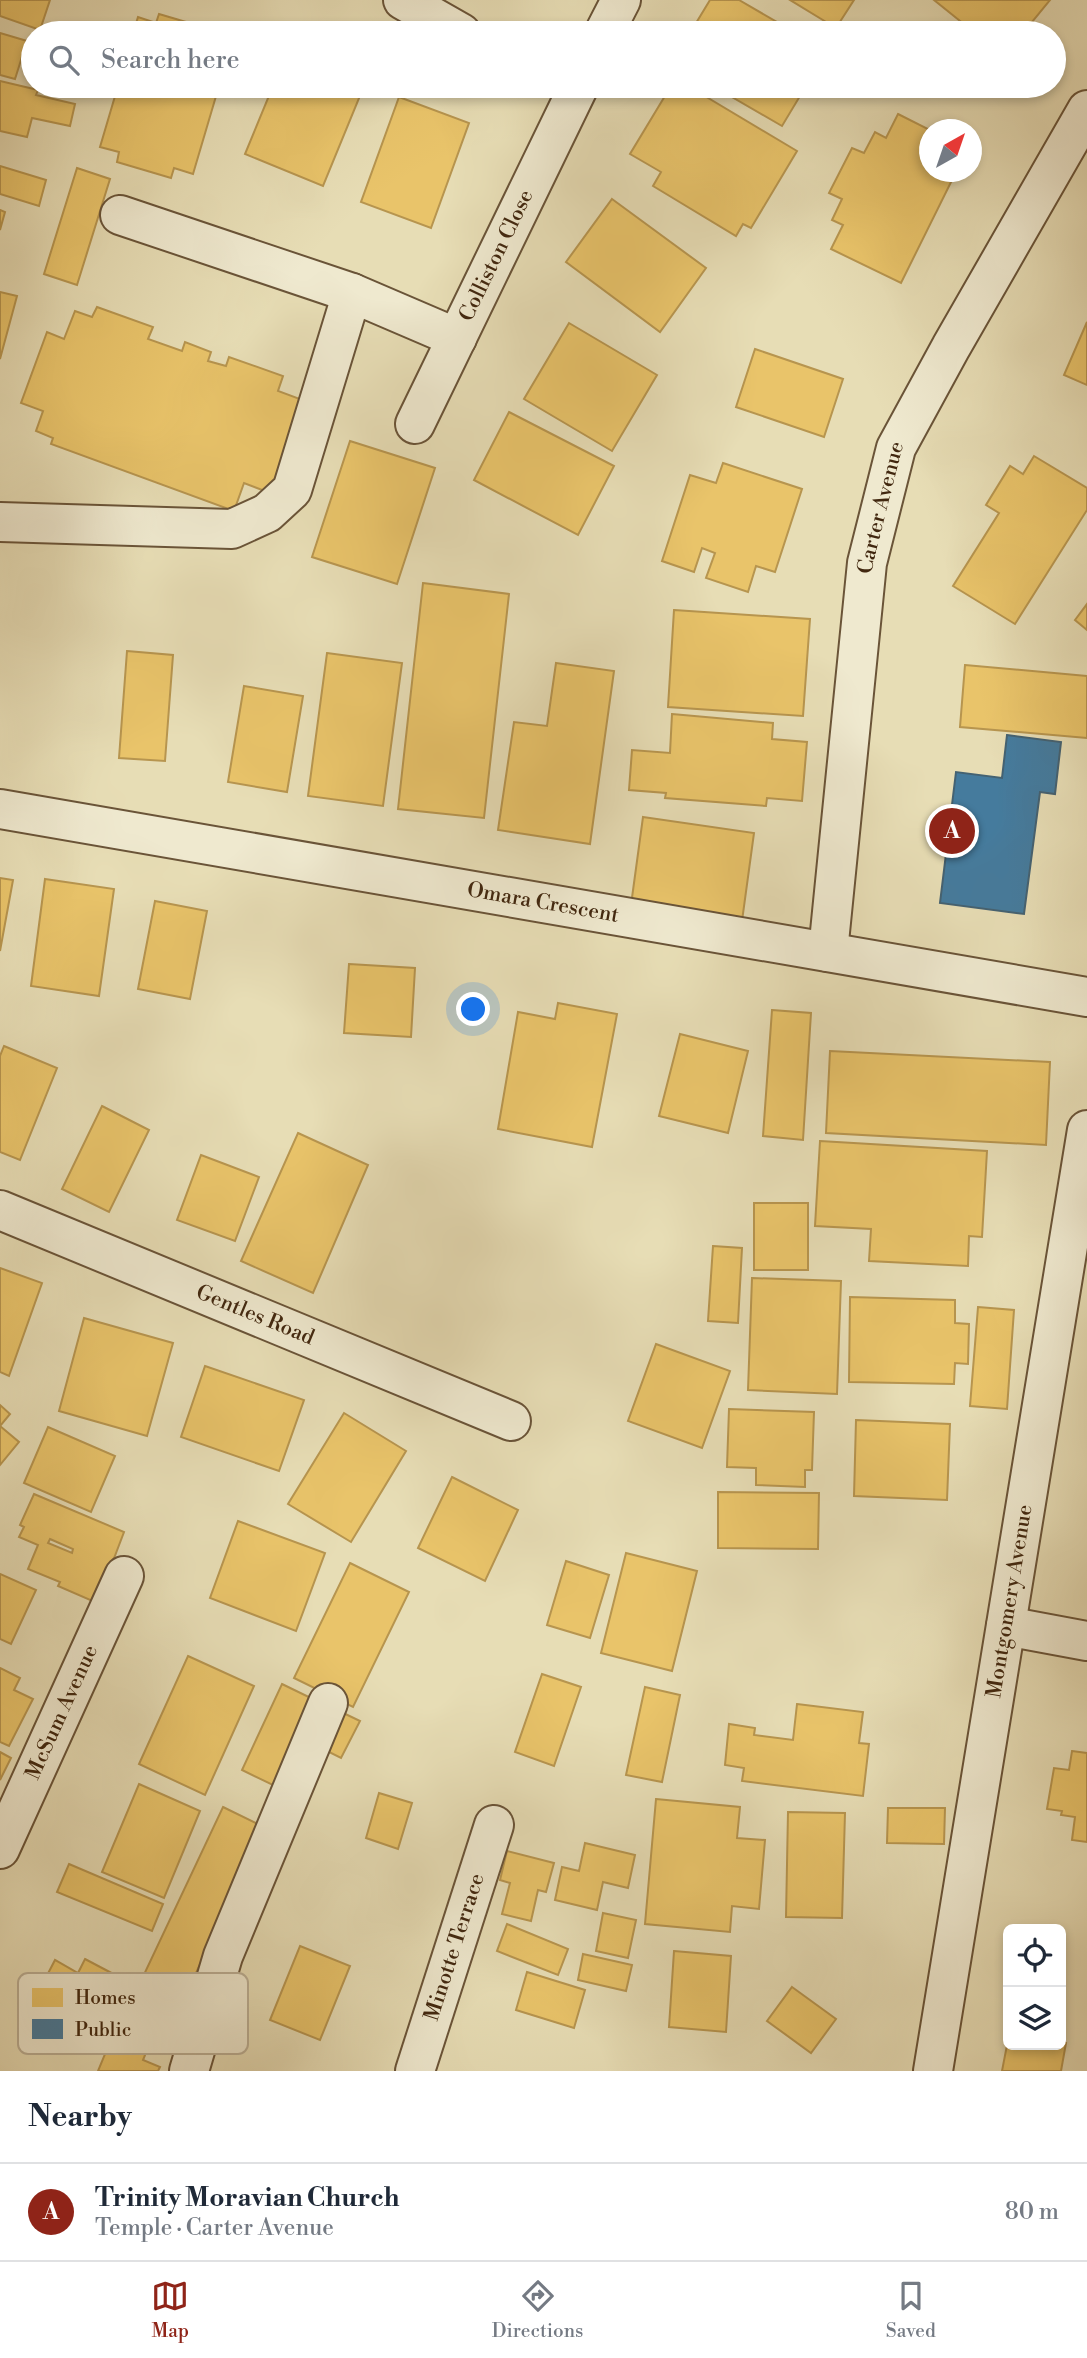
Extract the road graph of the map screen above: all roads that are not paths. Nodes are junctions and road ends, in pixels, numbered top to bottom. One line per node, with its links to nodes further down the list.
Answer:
1 (403, 0): 3 (street)
2 (621, 0): 4 (street)
3 (440, 21)
4 (610, 21)
5 (564, 98): 9 (street, Colliston Close)
6 (1087, 110): 13 (street, Carter Avenue)
7 (121, 215): 8 (street)
8 (352, 293): 9 (street); 11 (street)
9 (457, 338): 10 (street, Colliston Close)
10 (415, 424)
11 (0, 522)
12 (0, 809): 13 (street, Omara Crescent)
13 (828, 952): 14 (street, Omara Crescent)
14 (1087, 997)
15 (1087, 1130): 19 (street, Montgomery Avenue)
16 (0, 1210): 17 (street, Gentles Road)
17 (511, 1421)
18 (124, 1576): 23 (street, McSum Avenue)
19 (1006, 1626): 20 (street); 28 (street, Montgomery Avenue)
20 (1087, 1641)
21 (328, 1703): 24 (street)
22 (494, 1825): 27 (street, Minotte Terrace)
23 (0, 1849)
24 (218, 1973)
25 (194, 2054): 26 (street)
26 (189, 2071)
27 (415, 2071)
28 (933, 2071)

